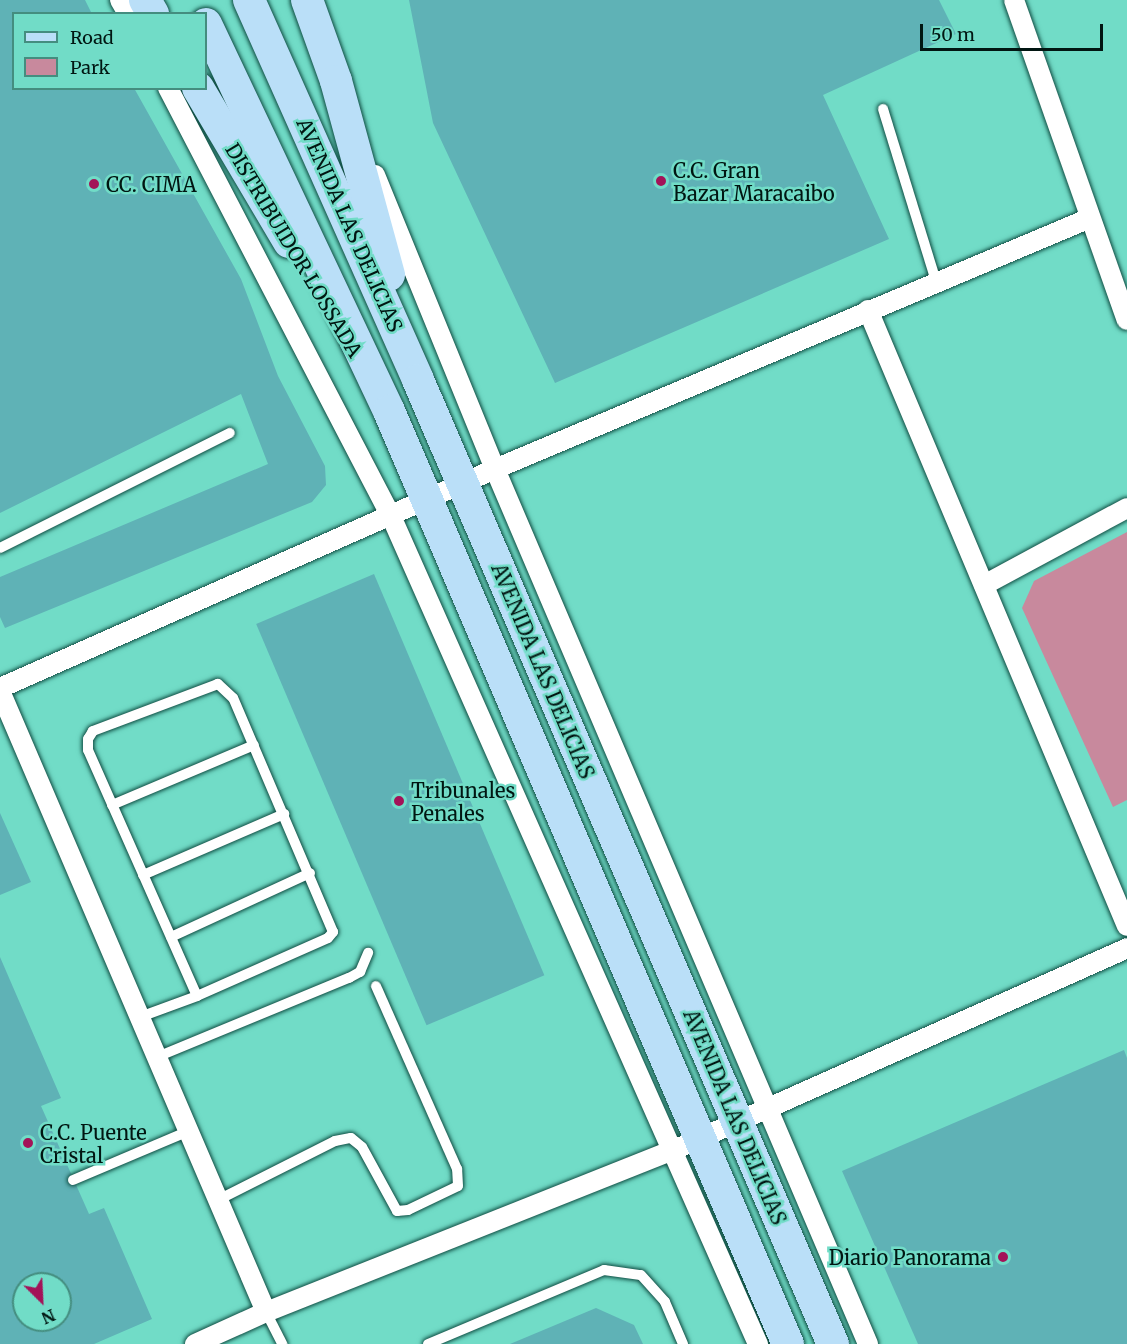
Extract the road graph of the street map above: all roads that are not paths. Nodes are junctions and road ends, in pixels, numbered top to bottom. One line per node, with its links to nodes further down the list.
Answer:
1 (249, 0): 14 (main road, AVENIDA LAS DELICIAS)
2 (307, 0): 5 (main road)
3 (1014, 0): 9 (street)
4 (207, 26): 15 (main road, AVENIDA LAS DELICIAS)
5 (336, 81): 14 (main road); 17 (street, AVENIDA LAS DELICIAS)
6 (169, 90): 21 (street, AVENIDA LAS DELICIAS)
7 (199, 90): 15 (main road, DISTRIBUIDOR LOSSADA)
8 (883, 109): 11 (lane)
9 (1090, 218): 10 (street); 11 (street)
10 (1120, 279): 13 (street)
11 (936, 281): 12 (street)
12 (868, 310): 17 (street); 23 (street)
13 (1127, 320)
14 (418, 380): 18 (main road, AVENIDA LAS DELICIAS)
15 (389, 411): 19 (main road, AVENIDA LAS DELICIAS)
16 (230, 433): 22 (lane)
17 (495, 469): 18 (street); 38 (street, AVENIDA LAS DELICIAS)
18 (462, 483): 19 (street); 39 (main road, AVENIDA LAS DELICIAS)
19 (427, 499): 21 (street); 41 (main road, AVENIDA LAS DELICIAS)
20 (1127, 508): 23 (street)
21 (390, 516): 24 (street); 41 (street, AVENIDA LAS DELICIAS)
22 (0, 548)
23 (984, 585): 30 (street)
24 (0, 690): 36 (street)
25 (254, 745): 26 (lane); 26 (lane); 27 (lane)
26 (112, 805): 29 (lane)
27 (284, 814): 28 (lane); 29 (lane)
28 (310, 873): 31 (lane); 35 (lane)
29 (143, 875): 31 (lane)
30 (1127, 926)
31 (171, 937): 35 (lane)
32 (1127, 948): 38 (street)
33 (368, 953): 37 (lane)
34 (376, 986): 43 (lane)
35 (197, 996): 36 (lane)
36 (140, 1017): 37 (street)
37 (157, 1057): 40 (street)
38 (765, 1107): 39 (street); 52 (street, AVENIDA LAS DELICIAS)
39 (737, 1121): 41 (street); 51 (main road, AVENIDA LAS DELICIAS)
40 (189, 1131): 42 (lane); 43 (street)
41 (686, 1145): 44 (street); 49 (street, AVENIDA LAS DELICIAS); 50 (main road, AVENIDA LAS DELICIAS)
42 (73, 1180)
43 (218, 1200): 44 (street)
44 (266, 1312): 45 (street); 46 (lane)
45 (195, 1344)
46 (282, 1344)
47 (428, 1344): 48 (lane)
48 (683, 1344)
49 (758, 1344)
50 (788, 1344)
51 (833, 1344)
52 (868, 1344)

